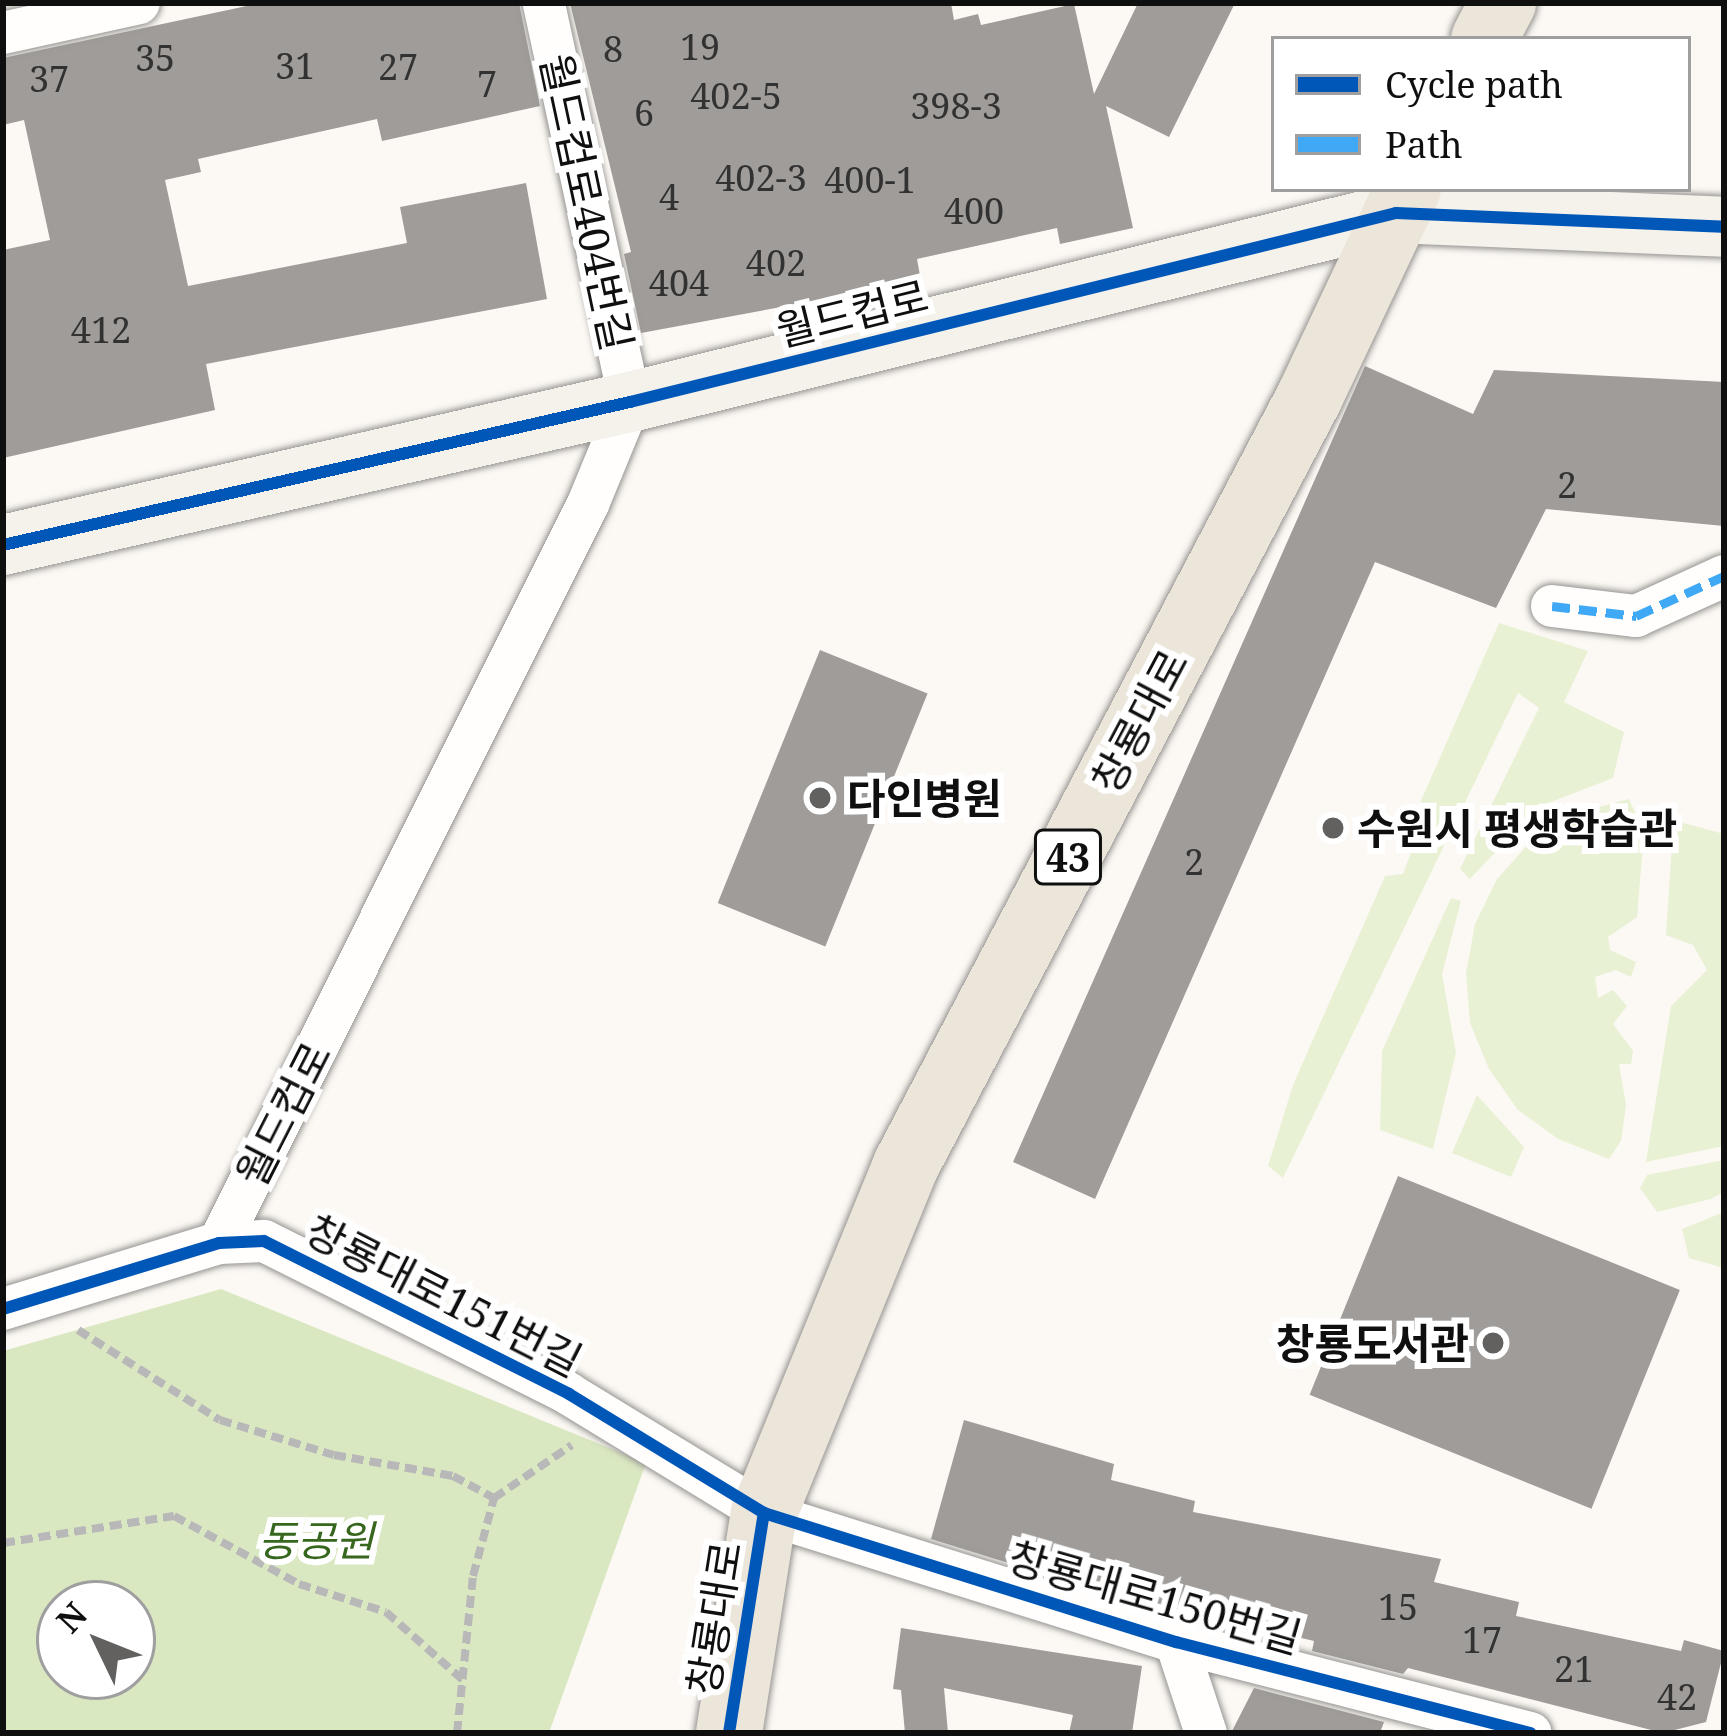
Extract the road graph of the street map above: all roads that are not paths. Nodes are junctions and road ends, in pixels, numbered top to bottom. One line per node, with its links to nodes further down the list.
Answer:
1 (140, 3): 4 (street)
2 (544, 3): 8 (street, 월드컵로404번길)
3 (1503, 3): 5 (main road)
4 (3, 33)
5 (1486, 36)
6 (1402, 201): 7 (street, 월드컵로); 8 (street, 월드컵로); 14 (main road, 창룡대로 / 43)
7 (1724, 227)
8 (630, 402): 9 (street, 월드컵로); 12 (street, 월드컵로)
9 (3, 545)
10 (1724, 576): 11 (street)
11 (1552, 605)
12 (219, 1243): 13 (street, 창룡대로151번길); 14 (street, 창룡대로151번길)
13 (18, 1304)
14 (764, 1513): 15 (street, 창룡대로150번길); 16 (main road, 창룡대로 / 43)
15 (1176, 1642): 17 (street); 18 (street, 창룡대로150번길)
16 (729, 1733)
17 (1206, 1733)
18 (1530, 1733)

